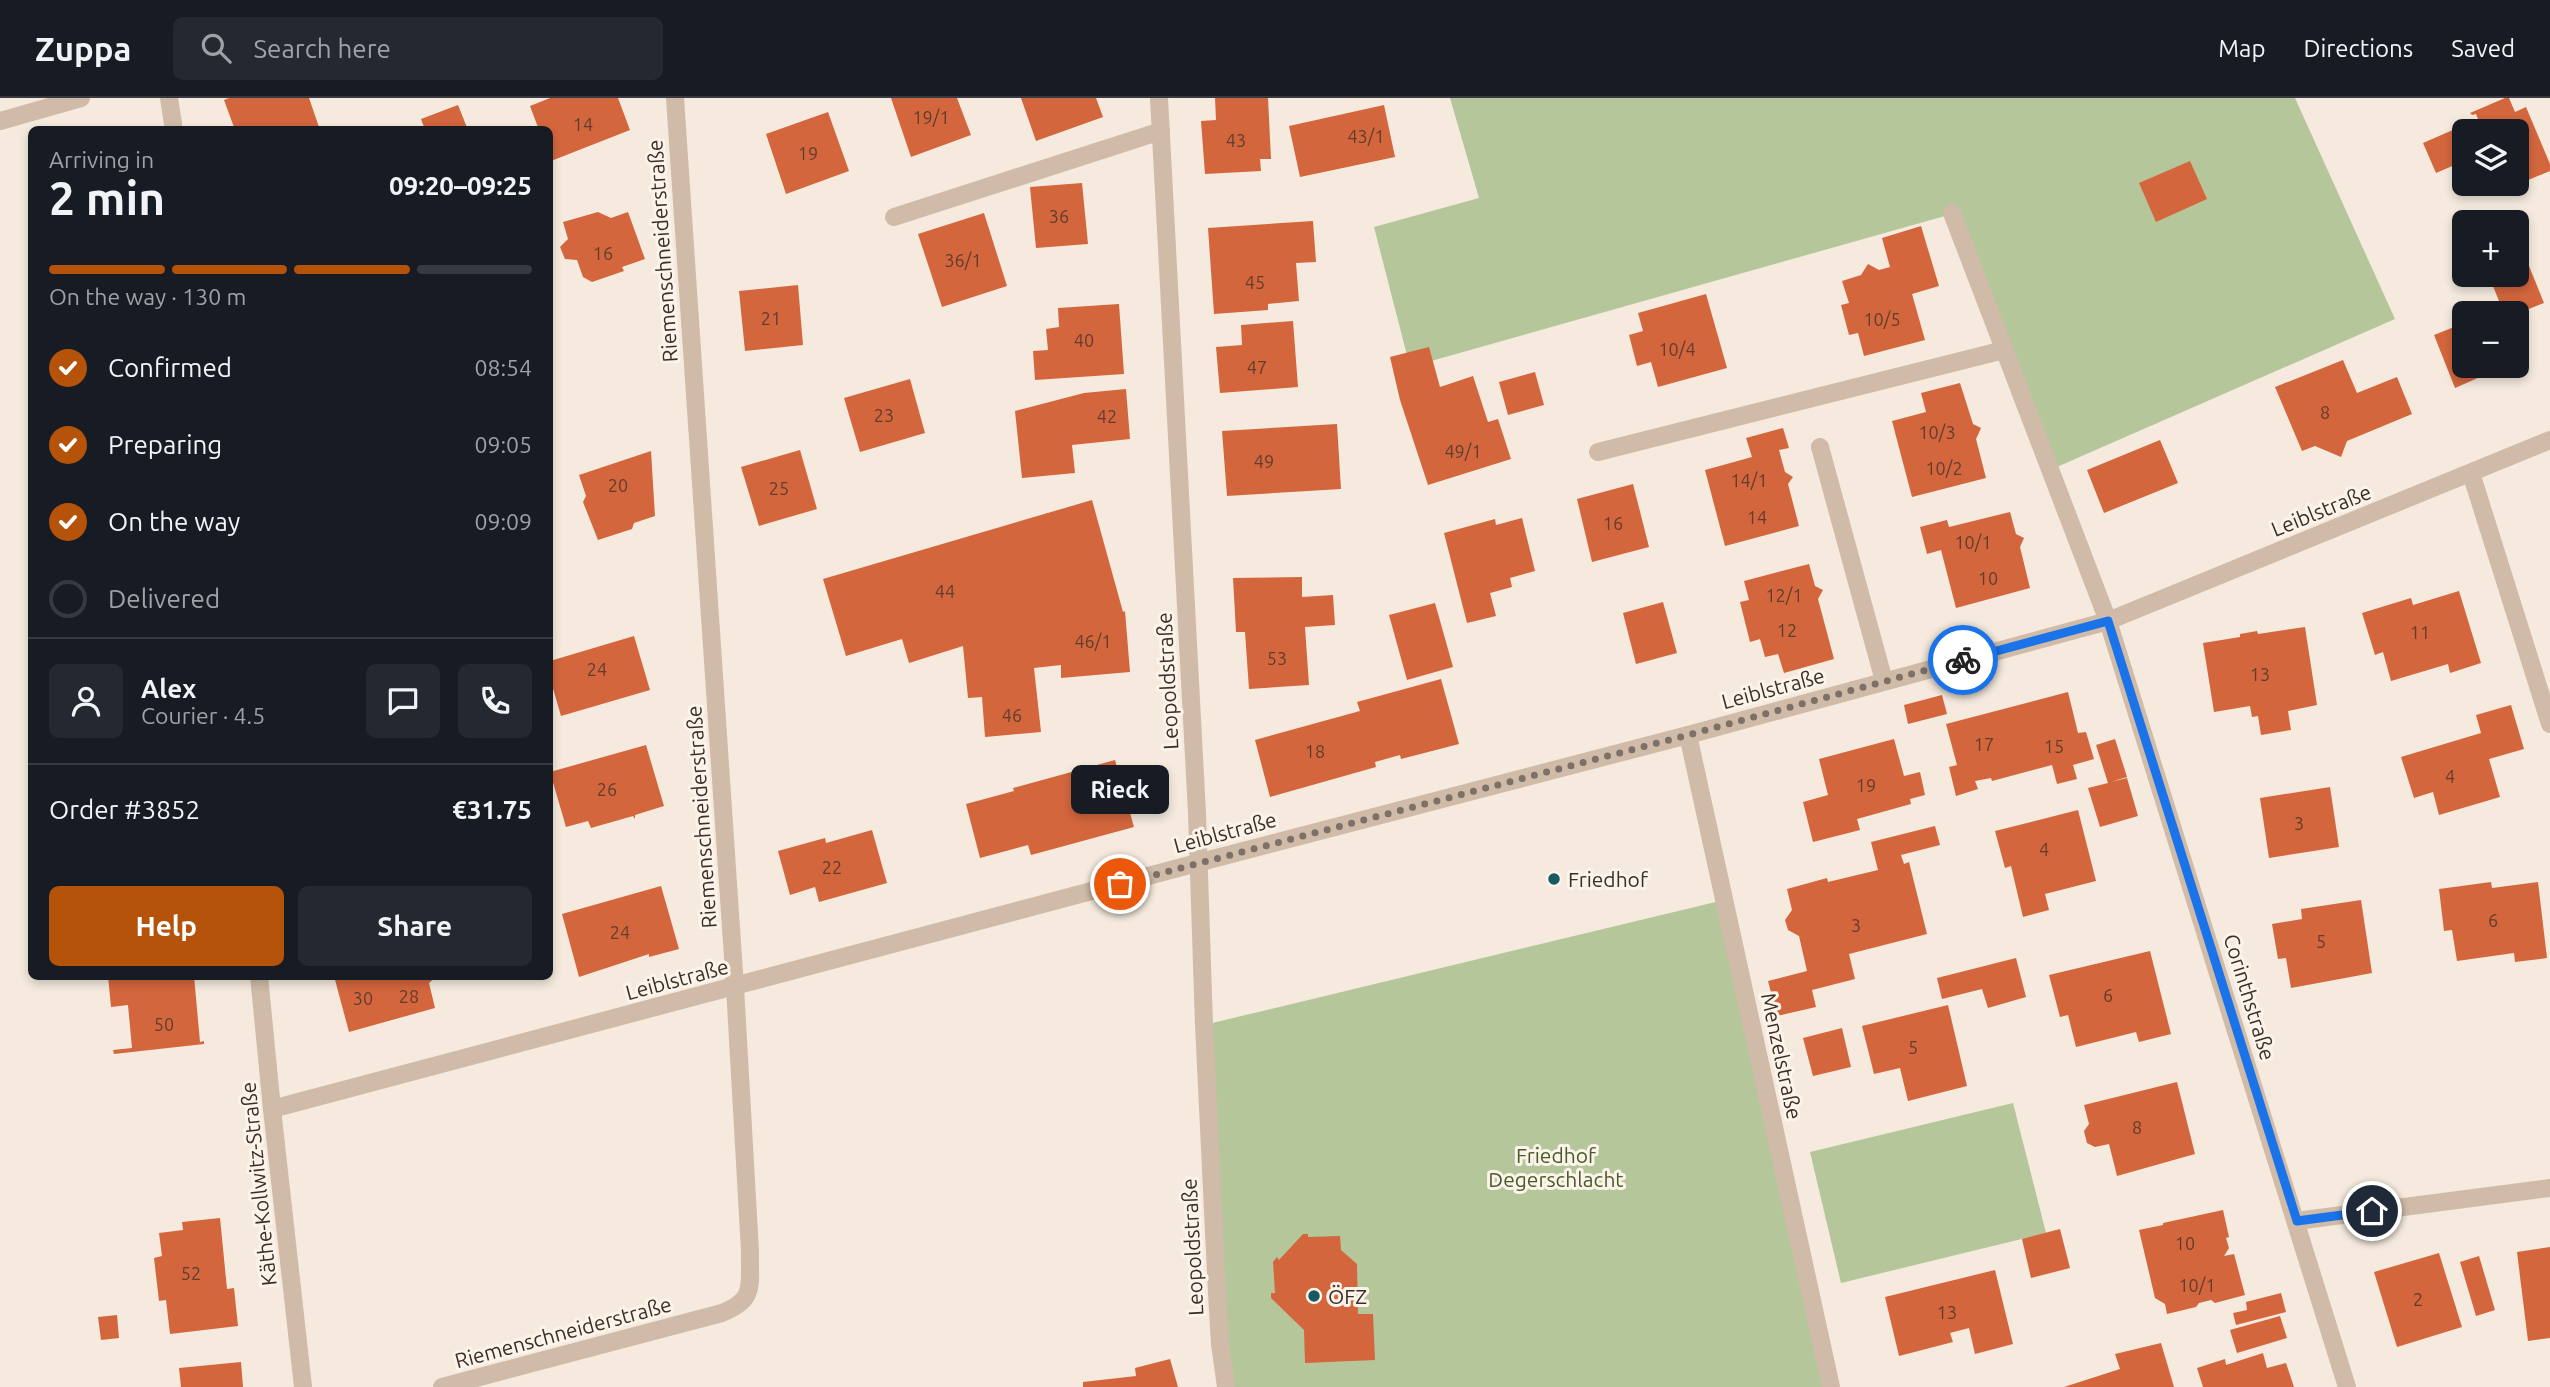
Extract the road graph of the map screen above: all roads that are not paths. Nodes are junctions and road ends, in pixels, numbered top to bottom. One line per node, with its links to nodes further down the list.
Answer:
1 (81, 98): 5 (street)
2 (169, 98): 6 (street)
3 (675, 98): 21 (street, Riemenschneiderstraße)
4 (1158, 98): 7 (street, Leopoldstraße)
5 (0, 121)
6 (173, 126)
7 (1161, 131): 9 (street); 19 (street, Leopoldstraße)
8 (1952, 213): 10 (street)
9 (894, 217)
10 (2004, 350): 13 (street); 15 (street)
11 (2550, 440): 14 (street, Leiblstraße)
12 (1819, 447): 16 (street)
13 (1598, 452)
14 (2471, 473): 15 (street, Leiblstraße); 17 (street)
15 (2108, 621): 16 (street, Leiblstraße); 24 (street, Corinthstraße)
16 (1884, 681): 18 (street, Leiblstraße)
17 (2550, 724)
18 (1688, 735): 19 (street, Leiblstraße); 28 (street, Menzelstraße)
19 (1197, 863): 21 (street, Leiblstraße); 27 (street, Leopoldstraße)
20 (259, 980): 22 (street, Käthe-Kollwitz-Straße)
21 (735, 987): 22 (street, Leiblstraße); 26 (street, Riemenschneiderstraße)
22 (272, 1109): 25 (street, Käthe-Kollwitz-Straße)
23 (2550, 1188): 24 (street)
24 (2297, 1221): 29 (street, Corinthstraße)
25 (303, 1387)
26 (442, 1387)
27 (1226, 1387)
28 (1831, 1387)
29 (2347, 1387)

